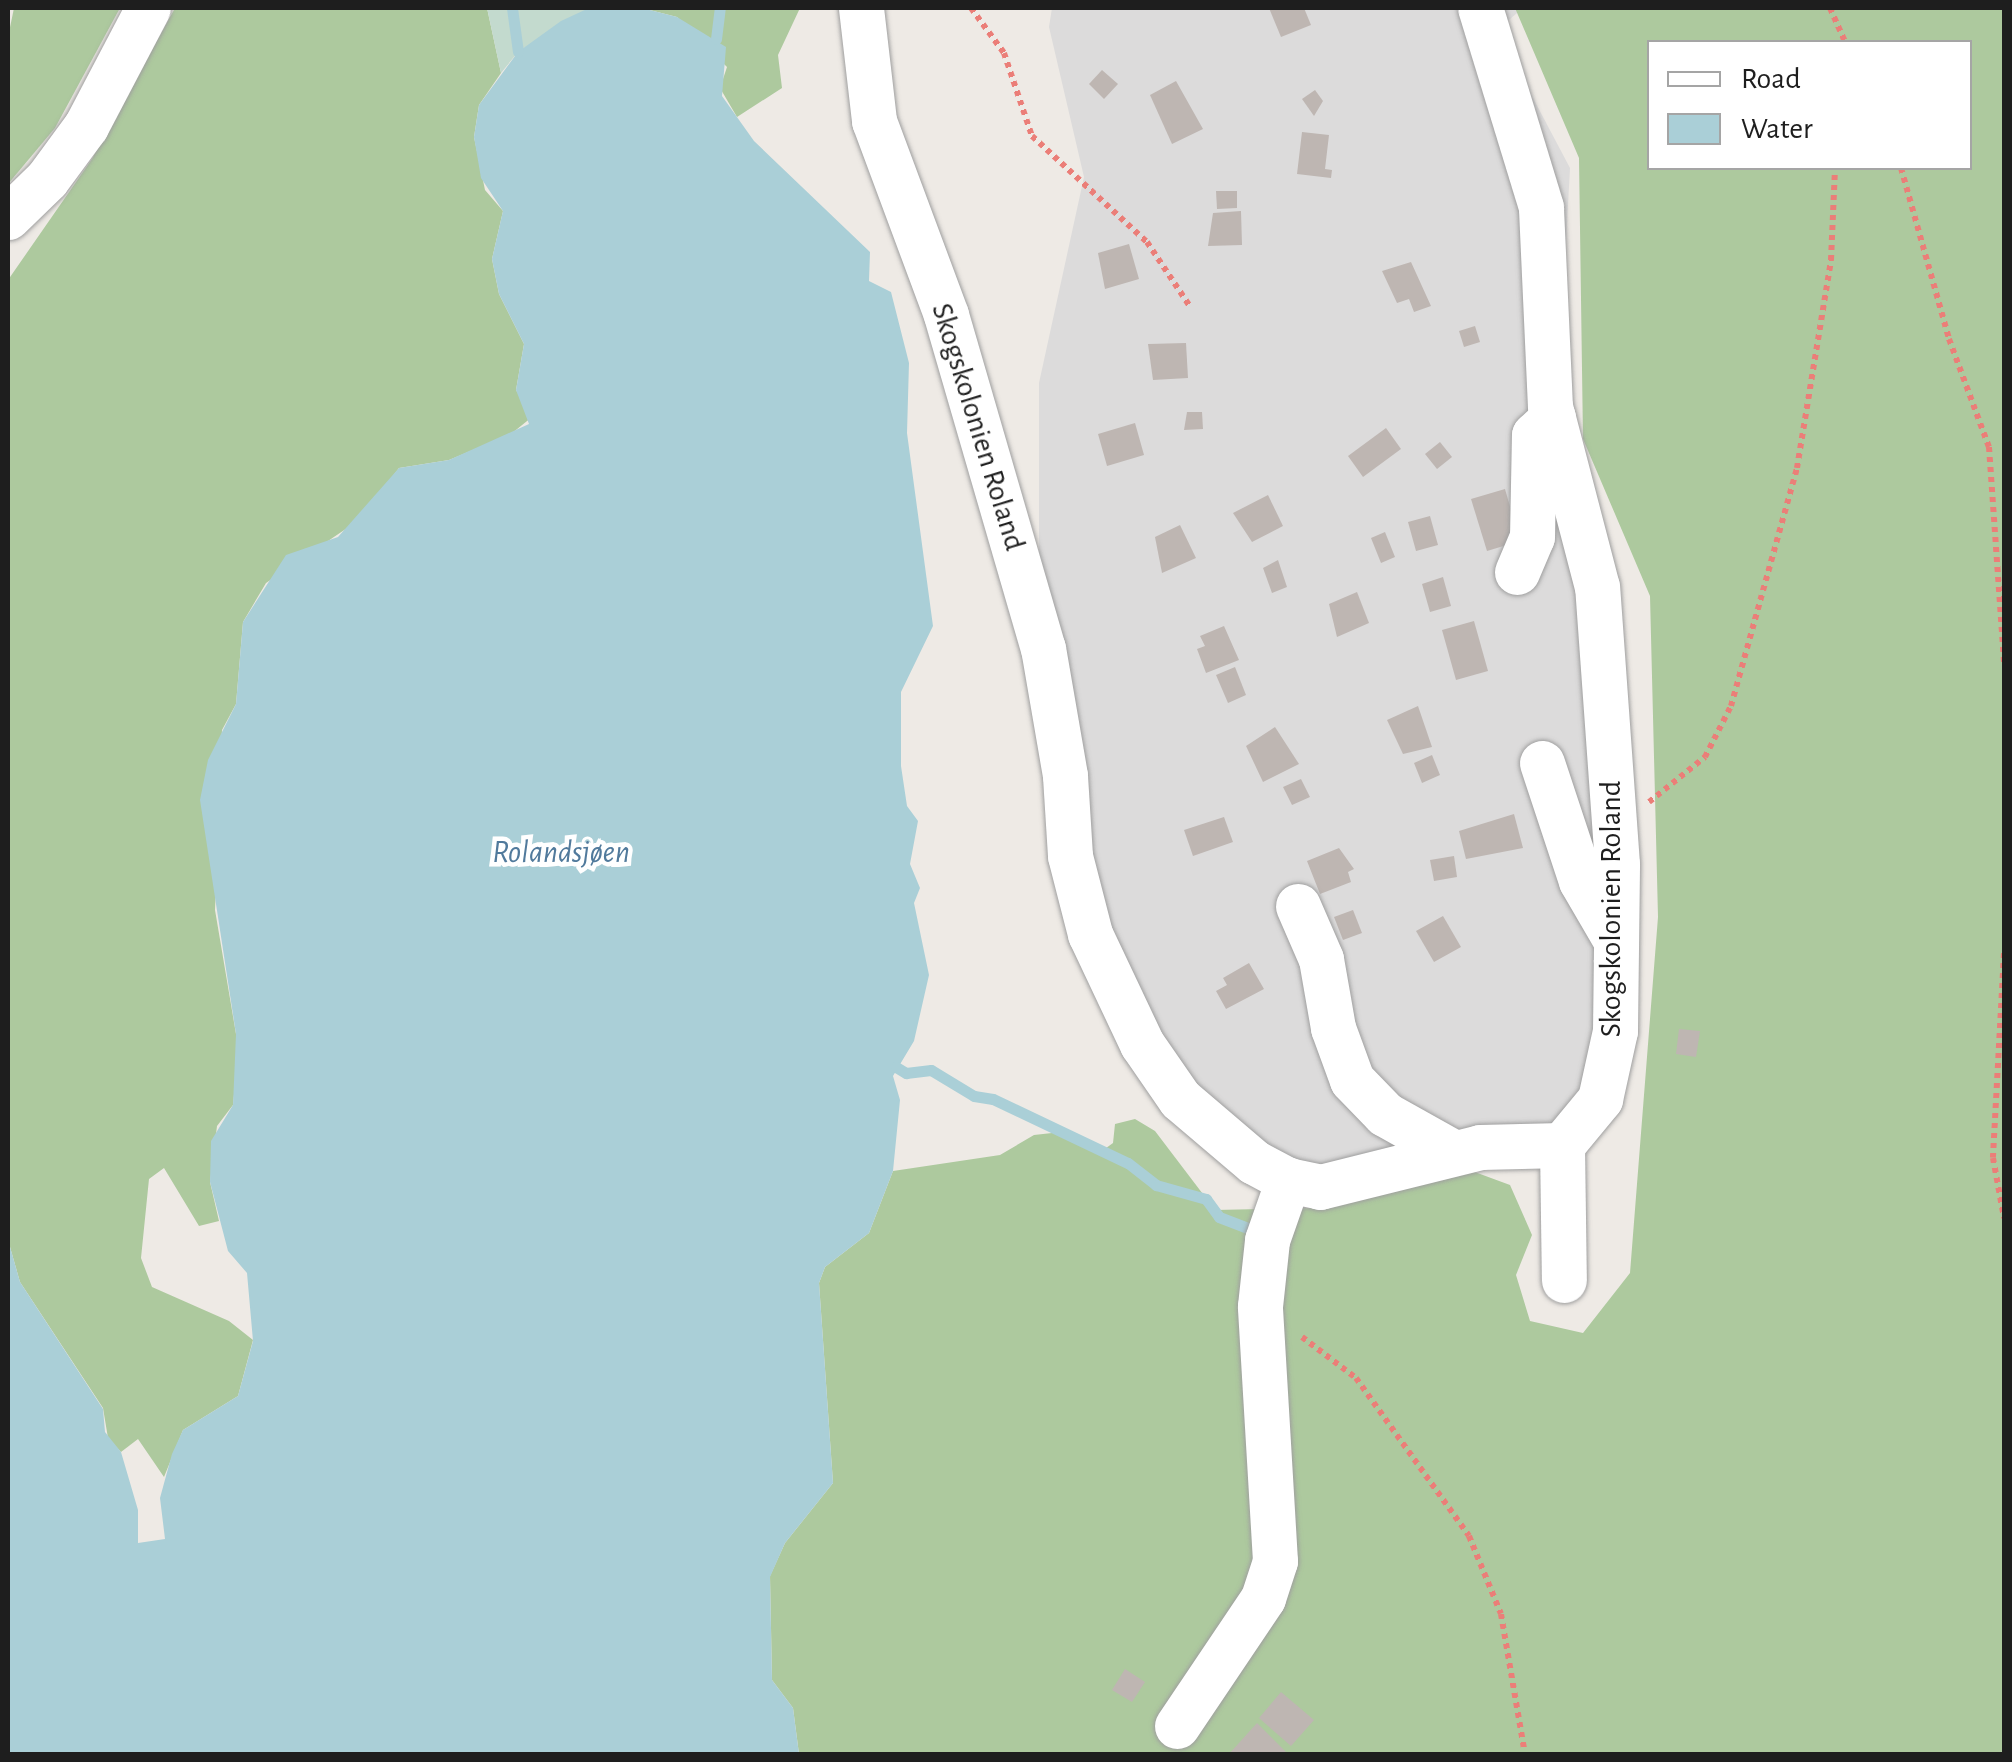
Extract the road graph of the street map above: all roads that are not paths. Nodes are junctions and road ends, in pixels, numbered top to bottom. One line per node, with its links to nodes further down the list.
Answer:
1 (148, 8): 4 (street)
2 (860, 8): 12 (street, Skogskolonien Roland)
3 (1480, 8): 5 (street, Skogskolonien Roland)
4 (8, 217)
5 (1553, 417): 6 (street); 9 (street, Skogskolonien Roland)
6 (1517, 572)
7 (1542, 763): 9 (street)
8 (1298, 906): 11 (street)
9 (1616, 941): 10 (street, Skogskolonien Roland)
10 (1562, 1145): 11 (street, Skogskolonien Roland); 13 (street)
11 (1454, 1152): 12 (street, Skogskolonien Roland)
12 (1288, 1180): 14 (street)
13 (1564, 1280)
14 (1177, 1726)

